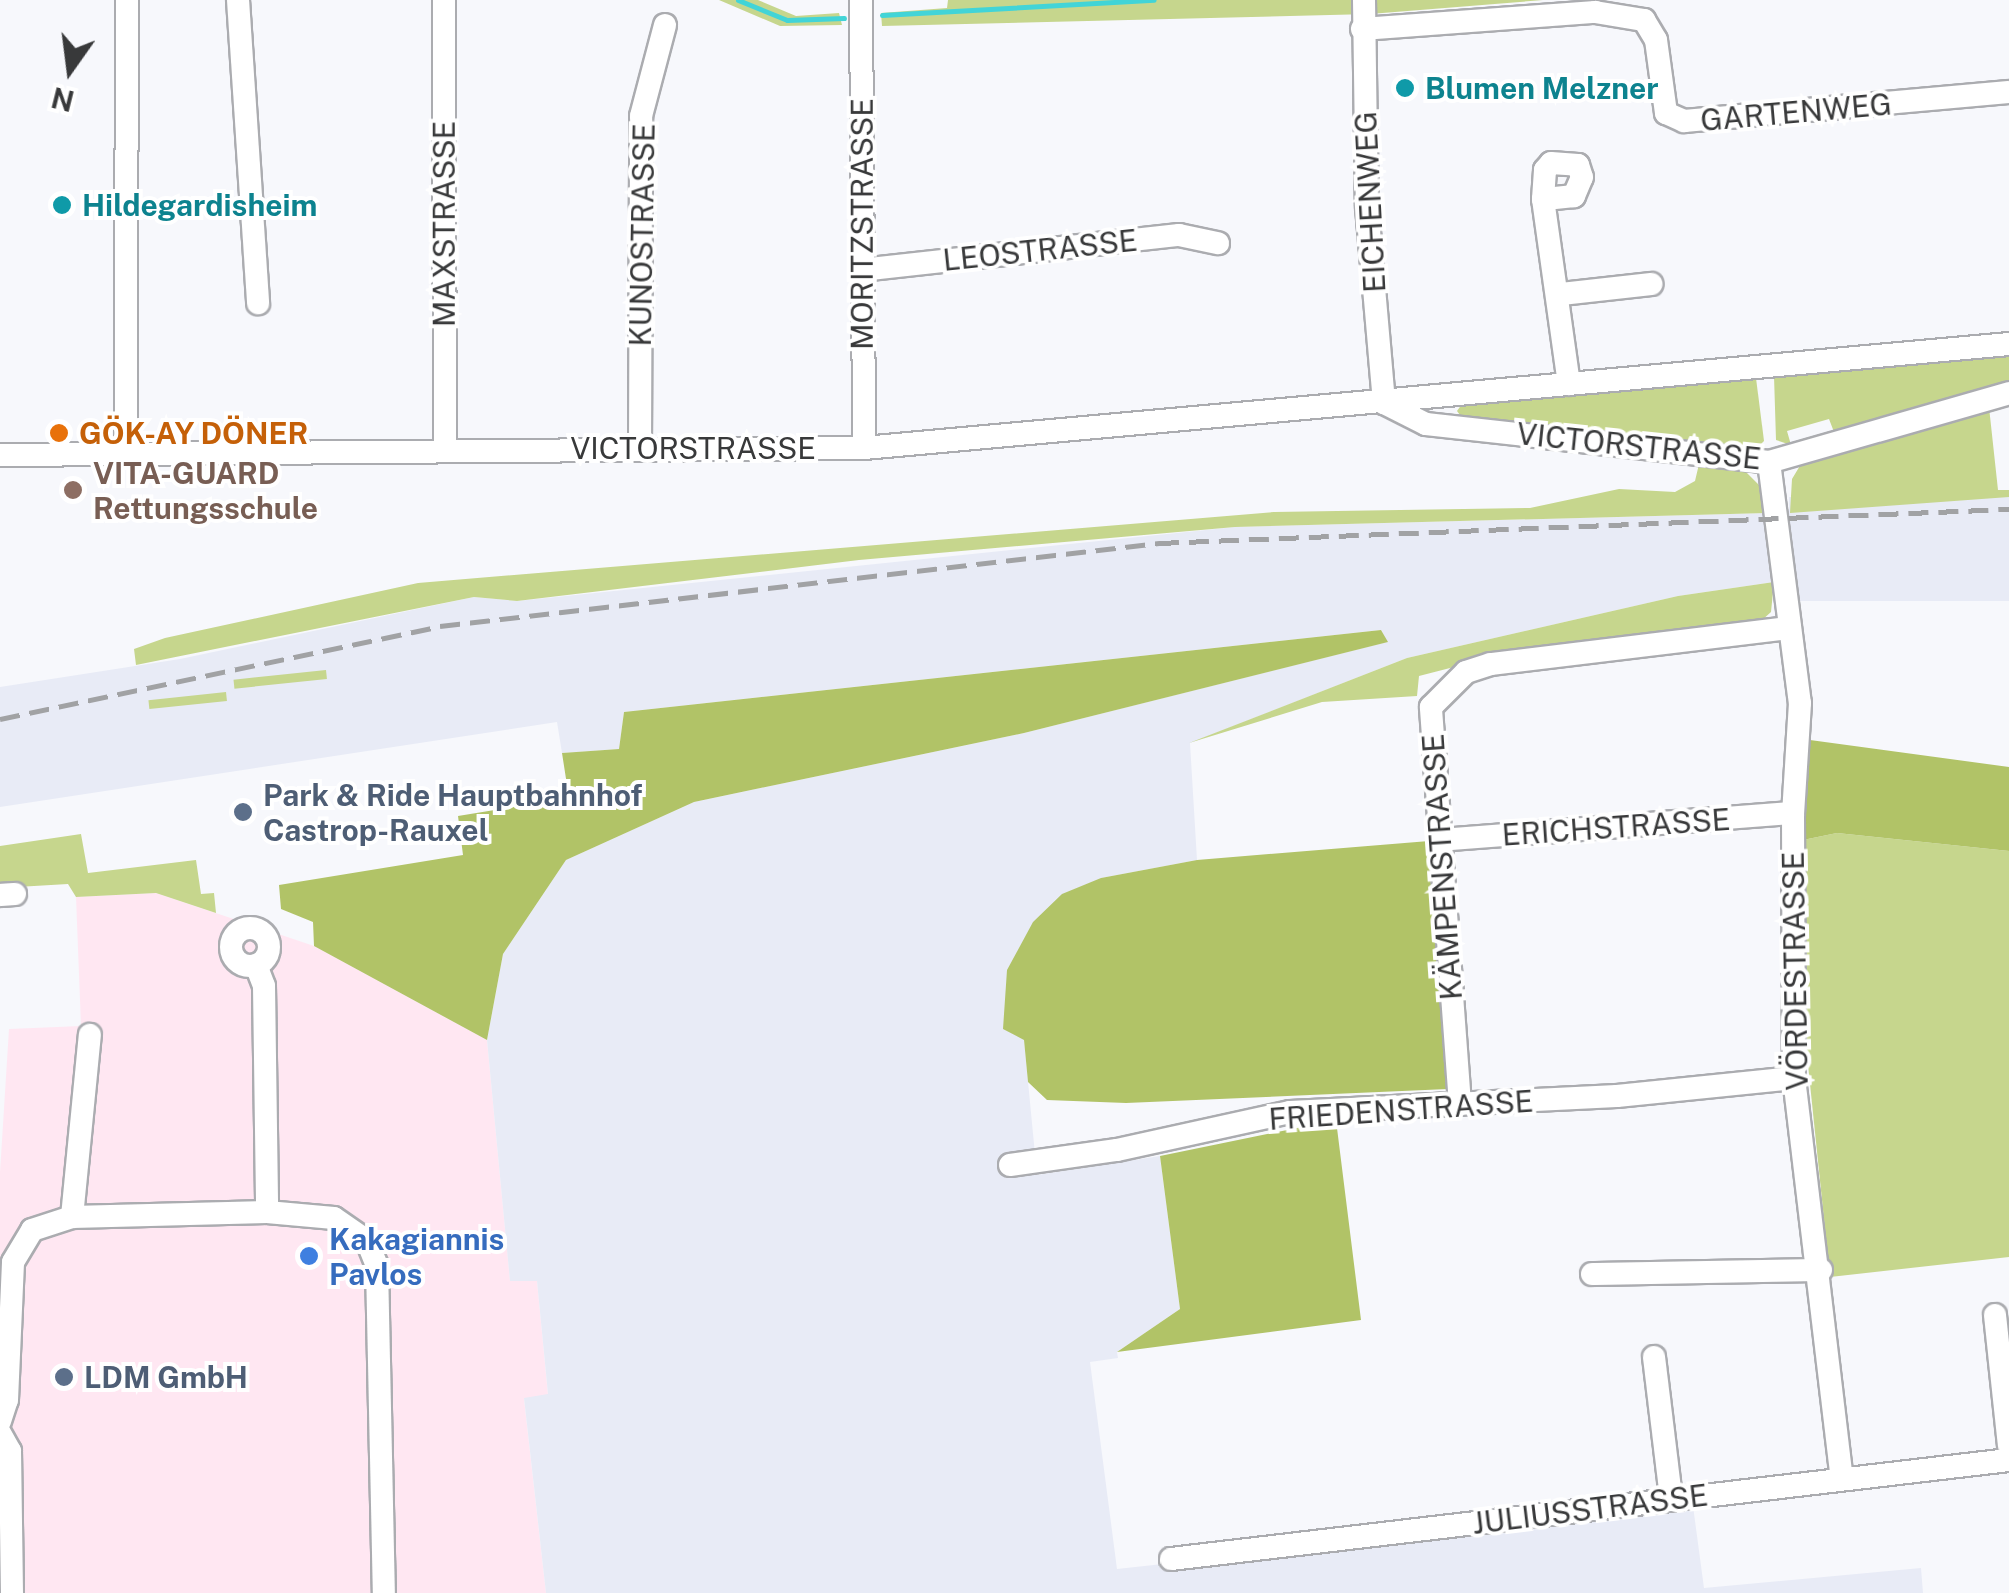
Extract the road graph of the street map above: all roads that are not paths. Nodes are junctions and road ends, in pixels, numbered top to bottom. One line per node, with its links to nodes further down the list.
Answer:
1 (126, 0): 22 (street)
2 (238, 0): 14 (street)
3 (444, 0): 19 (street, MAXSTRASSE)
4 (861, 0): 11 (street, MORITZSTRASSE)
5 (1364, 0): 7 (street, EICHENWEG)
6 (665, 25): 21 (street, KUNOSTRASSE)
7 (1362, 29): 8 (street, GARTENWEG); 18 (street, EICHENWEG)
8 (2009, 92)
9 (1543, 199): 13 (street)
10 (1218, 243): 11 (street, LEOSTRASSE)
11 (861, 270): 20 (street, MORITZSTRASSE)
12 (1651, 284): 13 (street)
13 (1561, 294): 16 (street)
14 (258, 303)
15 (2009, 344): 16 (street, VICTORSTRASSE)
16 (1569, 384): 18 (street, VICTORSTRASSE)
17 (2009, 393): 24 (street, VICTORSTRASSE)
18 (1384, 403): 20 (street, VICTORSTRASSE); 24 (street, VICTORSTRASSE)
19 (444, 448): 21 (street, VICTORSTRASSE); 22 (street, VICTORSTRASSE)
20 (864, 448): 21 (street, VICTORSTRASSE)
21 (640, 449)
22 (126, 450): 23 (street, VICTORSTRASSE)
23 (0, 455)
24 (1769, 462): 25 (street, VÖRDESTRASSE)
25 (1790, 628): 26 (street, VÖRDESTRASSE); 27 (street, KÄMPENSTRASSE)
26 (1792, 813): 27 (street, ERICHSTRASSE); 30 (street, VÖRDESTRASSE)
27 (1439, 840): 31 (street, KÄMPENSTRASSE)
28 (235, 921): 33 (street)
29 (90, 1035): 34 (street)
30 (1794, 1078): 31 (street, FRIEDENSTRASSE); 35 (street, VÖRDESTRASSE)
31 (1460, 1104): 32 (street, FRIEDENSTRASSE)
32 (1010, 1164)
33 (267, 1212): 34 (street); 47 (street)
34 (72, 1217): 39 (street)
35 (1821, 1270): 36 (street); 43 (street, VÖRDESTRASSE)
36 (1592, 1274)
37 (1995, 1315): 41 (street)
38 (1654, 1357): 44 (street)
39 (0, 1422)
40 (0, 1433): 46 (street)
41 (2009, 1445)
42 (2009, 1460): 43 (street, JULIUSSTRASSE)
43 (1842, 1479): 44 (street, JULIUSSTRASSE)
44 (1671, 1498): 45 (street, JULIUSSTRASSE)
45 (1171, 1560)
46 (12, 1593)
47 (384, 1593)

